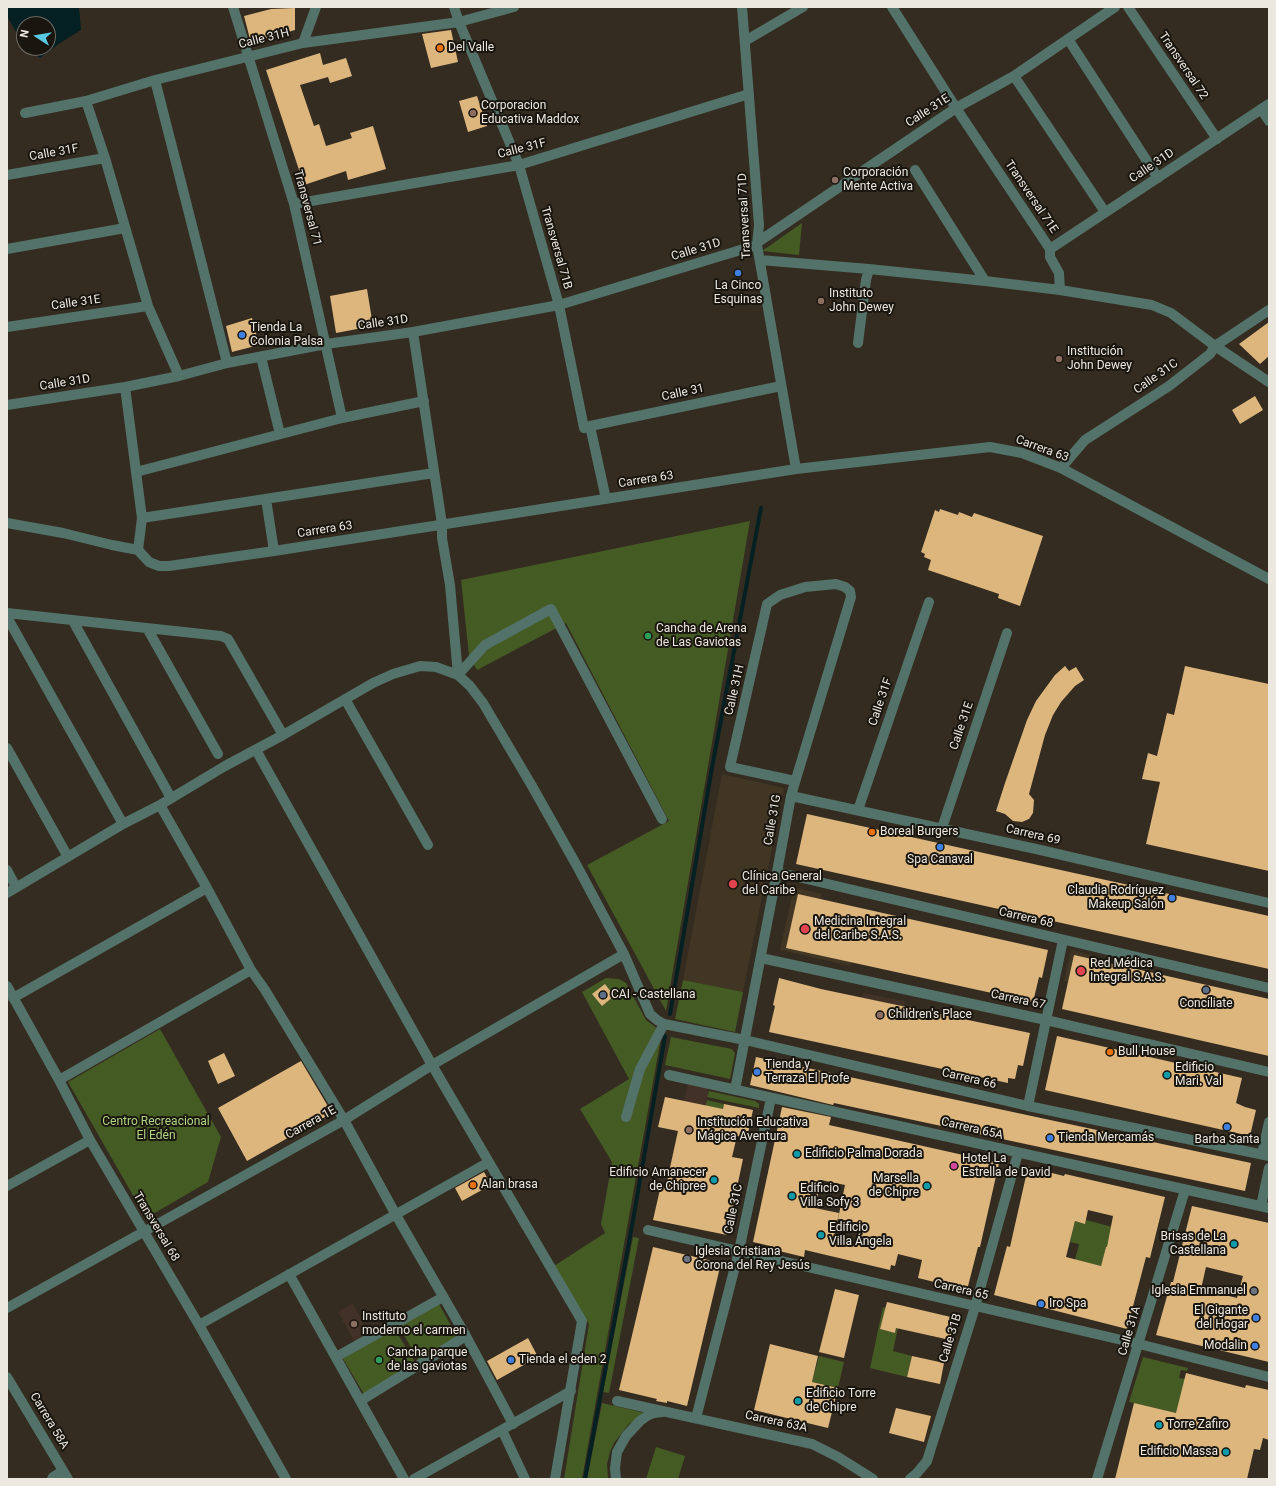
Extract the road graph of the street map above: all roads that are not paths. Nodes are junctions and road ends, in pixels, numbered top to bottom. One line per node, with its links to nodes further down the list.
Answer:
1 (233, 7): 14 (street, Transversal 71)
2 (316, 7): 13 (street)
3 (454, 7): 10 (street, Transversal 71B)
4 (514, 7): 10 (street, Calle 31H)
5 (742, 7): 12 (street, Transversal 71D)
6 (803, 7): 12 (street)
7 (892, 7): 20 (street, Transversal 71E)
8 (1115, 7): 11 (street, Calle 31E)
9 (1128, 7): 23 (street, Transversal 72)
10 (459, 22): 13 (street, Calle 31H); 25 (street, Transversal 71B)
11 (1068, 39): 15 (street, Calle 31E); 28 (street)
12 (745, 41): 17 (street, Transversal 71D)
13 (303, 43): 14 (street, Calle 31H)
14 (249, 56): 16 (street, Calle 31H); 29 (street, Transversal 71)
15 (1014, 76): 20 (street, Calle 31E); 30 (street)
16 (155, 80): 18 (street, Calle 31H); 48 (street)
17 (749, 94): 25 (street, Calle 31F); 32 (street, Transversal 71D)
18 (86, 101): 21 (street, Calle 31H); 24 (street)
19 (1265, 107): 22 (street); 23 (street, Calle 31D)
20 (956, 108): 32 (street, Calle 31E); 34 (street, Transversal 71E)
21 (25, 113)
22 (1269, 120)
23 (1217, 139): 28 (street, Calle 31D)
24 (105, 158): 27 (street, Calle 31F); 31 (street)
25 (519, 165): 29 (street, Calle 31F); 39 (street, Transversal 71B)
26 (915, 170): 37 (street)
27 (7, 175)
28 (1158, 178): 30 (street, Calle 31D)
29 (294, 204): 45 (street, Transversal 71)
30 (1105, 212): 34 (street, Calle 31D)
31 (125, 228): 33 (street); 40 (street)
32 (758, 244): 35 (street, Transversal 71D); 39 (street, Calle 31D)
33 (7, 249)
34 (1050, 249): 38 (street, Transversal 71E)
35 (760, 260): 36 (street); 51 (street, Transversal 71D)
36 (869, 269): 37 (street); 44 (street)
37 (986, 281): 38 (street)
38 (1060, 290): 46 (street)
39 (558, 305): 43 (street, Calle 31D); 56 (street, Transversal 71B)
40 (148, 306): 42 (street, Calle 31E); 49 (street)
41 (1269, 310): 46 (street, Calle 31C)
42 (7, 327)
43 (413, 332): 45 (street, Calle 31D); 53 (street)
44 (858, 343)
45 (326, 344): 47 (street, Calle 31D); 55 (street, Transversal 71)
46 (1215, 346): 50 (street); 59 (street, Calle 31C)
47 (261, 356): 48 (street, Calle 31D); 57 (street)
48 (227, 363): 49 (street, Calle 31D)
49 (179, 376): 52 (street, Calle 31D)
50 (1269, 382)
51 (781, 386): 56 (street, Calle 31); 58 (street, Transversal 71D)
52 (125, 387): 54 (street, Calle 31D); 60 (street)
53 (424, 401): 55 (street); 61 (street)
54 (7, 405)
55 (342, 418): 57 (street)
56 (590, 426): 63 (street, Transversal 71B)
57 (280, 434): 60 (street)
58 (796, 468): 59 (street, Carrera 63); 63 (street, Carrera 63)
59 (1061, 468): 69 (street, Carrera 63)
60 (136, 472): 64 (street)
61 (434, 473): 62 (street); 66 (street)
62 (266, 499): 64 (street); 68 (street)
63 (606, 500): 66 (street, Carrera 63)
64 (142, 518): 67 (street)
65 (7, 523): 67 (street)
66 (442, 524): 68 (street, Carrera 63); 77 (street)
67 (138, 550): 68 (street, Carrera 63)
68 (274, 551)
69 (1267, 574)
70 (821, 585): 83 (street, Calle 31G); 83 (street, Calle 31H)
71 (929, 602): 87 (street, Calle 31F)
72 (7, 613): 74 (street)
73 (7, 617): 89 (street)
74 (73, 620): 75 (street); 85 (street)
75 (147, 628): 79 (street); 82 (street)
76 (1007, 633): 90 (street, Calle 31E)
77 (458, 675): 78 (street); 88 (street); 100 (street)
78 (345, 699): 79 (street); 91 (street)
79 (283, 735): 81 (street)
80 (7, 748): 92 (street)
81 (256, 750): 85 (street); 109 (street)
82 (218, 754)
83 (795, 781): 84 (street, Calle 31G)
84 (791, 796): 87 (street, Carrera 69); 94 (street, Calle 31G)
85 (171, 798): 86 (street)
86 (160, 805): 89 (street); 96 (street)
87 (858, 810): 90 (street, Carrera 69)
88 (662, 819)
89 (123, 824): 92 (street)
90 (942, 828): 98 (street, Carrera 69)
91 (428, 845)
92 (68, 857): 95 (street)
93 (7, 870): 95 (street)
94 (777, 872): 99 (street, Carrera 68); 101 (street, Calle 31G)
95 (16, 888): 97 (street)
96 (207, 888): 102 (street); 105 (street)
97 (7, 893)
98 (1269, 903)
99 (1063, 940): 104 (street, Carrera 68); 106 (street)
100 (624, 954): 107 (street); 109 (street, Carrera 1E)
101 (761, 958): 106 (street, Carrera 67); 108 (street, Calle 31G)
102 (251, 970): 112 (street); 117 (street)
103 (7, 986): 105 (street, Transversal 68)
104 (1269, 988)
105 (13, 998): 112 (street, Transversal 68)
106 (1046, 1020): 110 (street, Carrera 67); 115 (street)
107 (664, 1024): 108 (street, Carrera 66); 116 (street)
108 (745, 1040): 113 (street, Calle 31G); 115 (street, Carrera 66)
109 (432, 1065): 117 (street, Carrera 1E); 122 (street)
110 (1269, 1072)
111 (669, 1075): 113 (street, Carrera 65A)
112 (59, 1080): 119 (street, Transversal 68)
113 (735, 1090): 114 (street, Carrera 65A)
114 (771, 1098): 120 (street, Carrera 65A); 130 (street, Calle 31C)
115 (1028, 1106): 121 (street, Carrera 66)
116 (626, 1117)
117 (344, 1120): 127 (street); 129 (street, Carrera 1E)
118 (1269, 1122): 121 (street)
119 (90, 1140): 124 (street); 129 (street, Transversal 68)
120 (1018, 1152): 125 (street, Carrera 65A); 133 (street, Calle 31B)
121 (1265, 1155)
122 (489, 1162): 127 (street); 141 (street)
123 (1269, 1168): 126 (street)
124 (8, 1183)
125 (1185, 1190): 126 (street, Carrera 65A); 137 (street, Calle 31A)
126 (1265, 1207)
127 (396, 1215): 131 (street); 132 (street)
128 (648, 1230): 130 (street, Carrera 65)
129 (144, 1232): 134 (street, Carrera 1E); 135 (street, Transversal 68)
130 (739, 1251): 133 (street, Carrera 65); 145 (street, Calle 31C)
131 (289, 1274): 135 (street); 138 (street)
132 (443, 1297): 136 (street); 138 (street)
133 (974, 1307): 137 (street, Carrera 65); 157 (street, Calle 31B)
134 (7, 1308)
135 (199, 1325): 150 (street, Transversal 68)
136 (466, 1336): 142 (street); 146 (street)
137 (1139, 1344): 140 (street, Carrera 65); 158 (street, Calle 31A)
138 (336, 1357): 142 (street)
139 (7, 1377): 148 (street, Carrera 58A)
140 (1269, 1377)
141 (571, 1391): 146 (street); 154 (street)
142 (360, 1401): 151 (street)
143 (617, 1401): 144 (street, Carrera 63A)
144 (666, 1412): 145 (street, Carrera 63A); 155 (street)
145 (696, 1418): 156 (street, Carrera 63A)
146 (513, 1424): 147 (street)
147 (502, 1430): 152 (street); 153 (street)
148 (65, 1475): 149 (street)
149 (52, 1479)
150 (286, 1479)
151 (404, 1479)
152 (414, 1479)
153 (525, 1479)
154 (555, 1479)
155 (616, 1479)
156 (873, 1479)
157 (910, 1479)
158 (1097, 1479)

